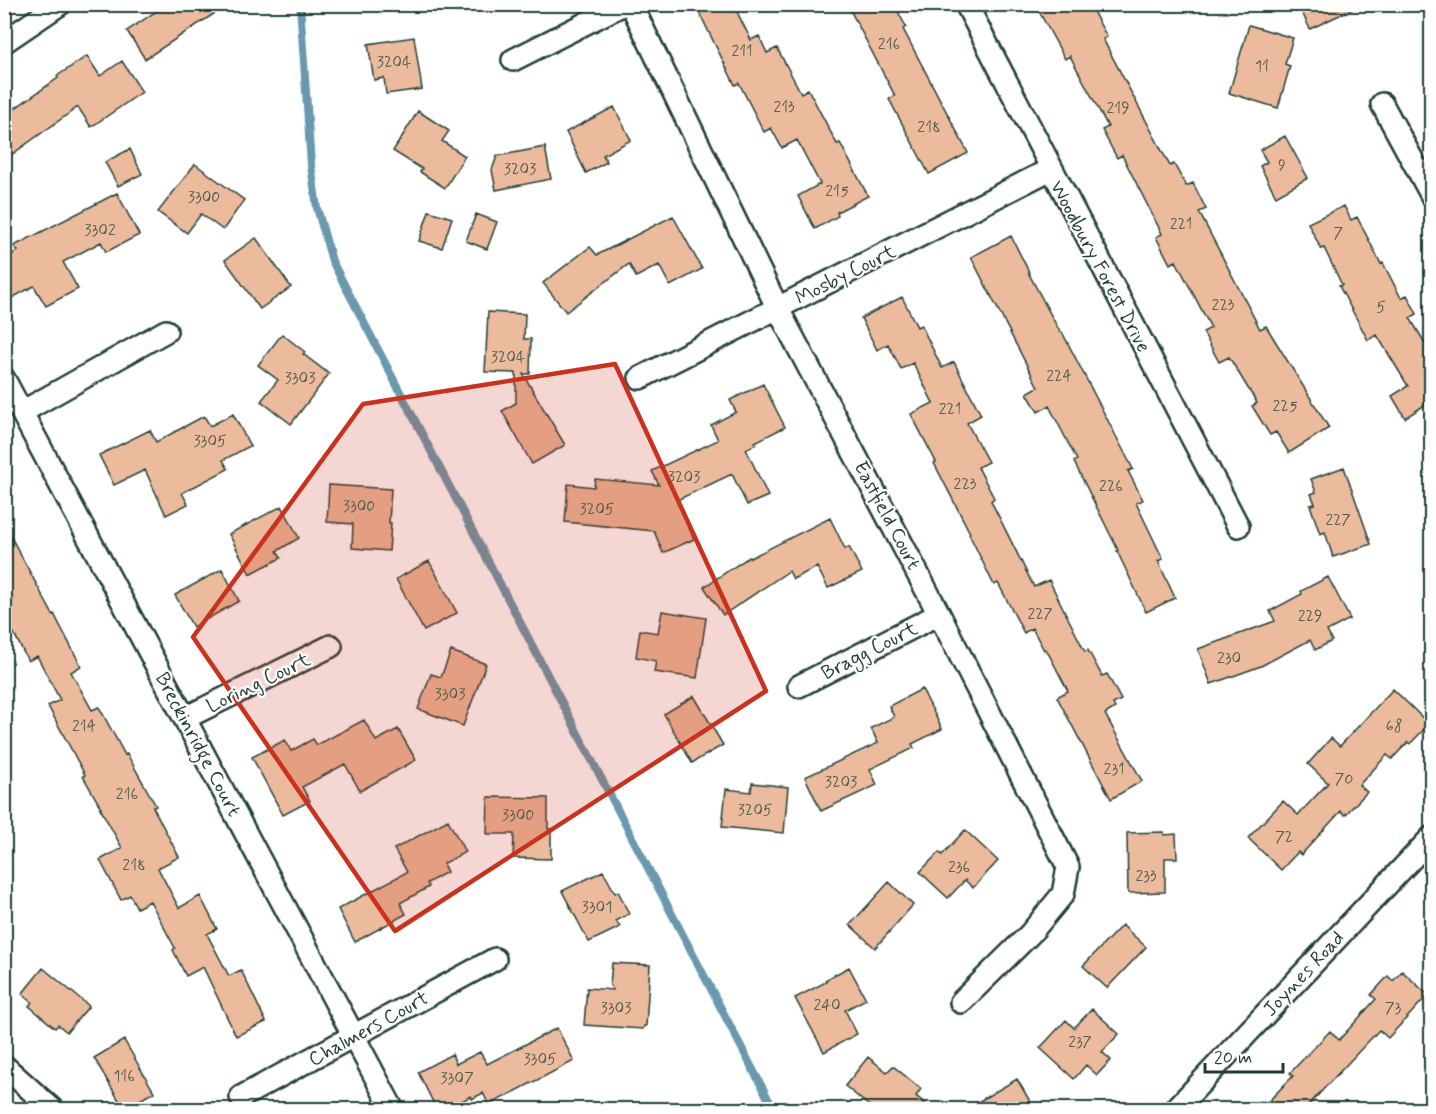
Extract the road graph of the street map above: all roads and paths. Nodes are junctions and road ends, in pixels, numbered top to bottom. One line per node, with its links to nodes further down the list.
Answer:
1 (60, 4): 5 (street)
2 (624, 4): 6 (street)
3 (631, 4): 10 (street, Eastfield Court)
4 (966, 4): 8 (street, Woodbury Forest Drive)
5 (4, 42)
6 (513, 60)
7 (1382, 104): 9 (street)
8 (1051, 169): 10 (street, Mosby Court); 15 (street, Woodbury Forest Drive)
9 (1431, 196)
10 (778, 309): 12 (street, Mosby Court); 16 (street, Eastfield Court)
11 (165, 331): 14 (street)
12 (640, 378)
13 (4, 379): 14 (street, Breckinridge Court)
14 (22, 412): 19 (street, Breckinridge Court)
15 (1238, 526)
16 (939, 614): 18 (street, Bragg Court); 22 (street, Eastfield Court)
17 (331, 646): 19 (street, Loring Court)
18 (799, 686)
19 (185, 718): 23 (street, Breckinridge Court)
20 (1431, 837): 28 (street, Joynes Road)
21 (495, 959): 23 (street, Chalmers Court)
22 (961, 1002)
23 (353, 1036): 25 (street, Chalmers Court); 27 (street, Breckinridge Court)
24 (4, 1066): 26 (street)
25 (241, 1097)
26 (53, 1110)
27 (393, 1110)
28 (1174, 1110)

